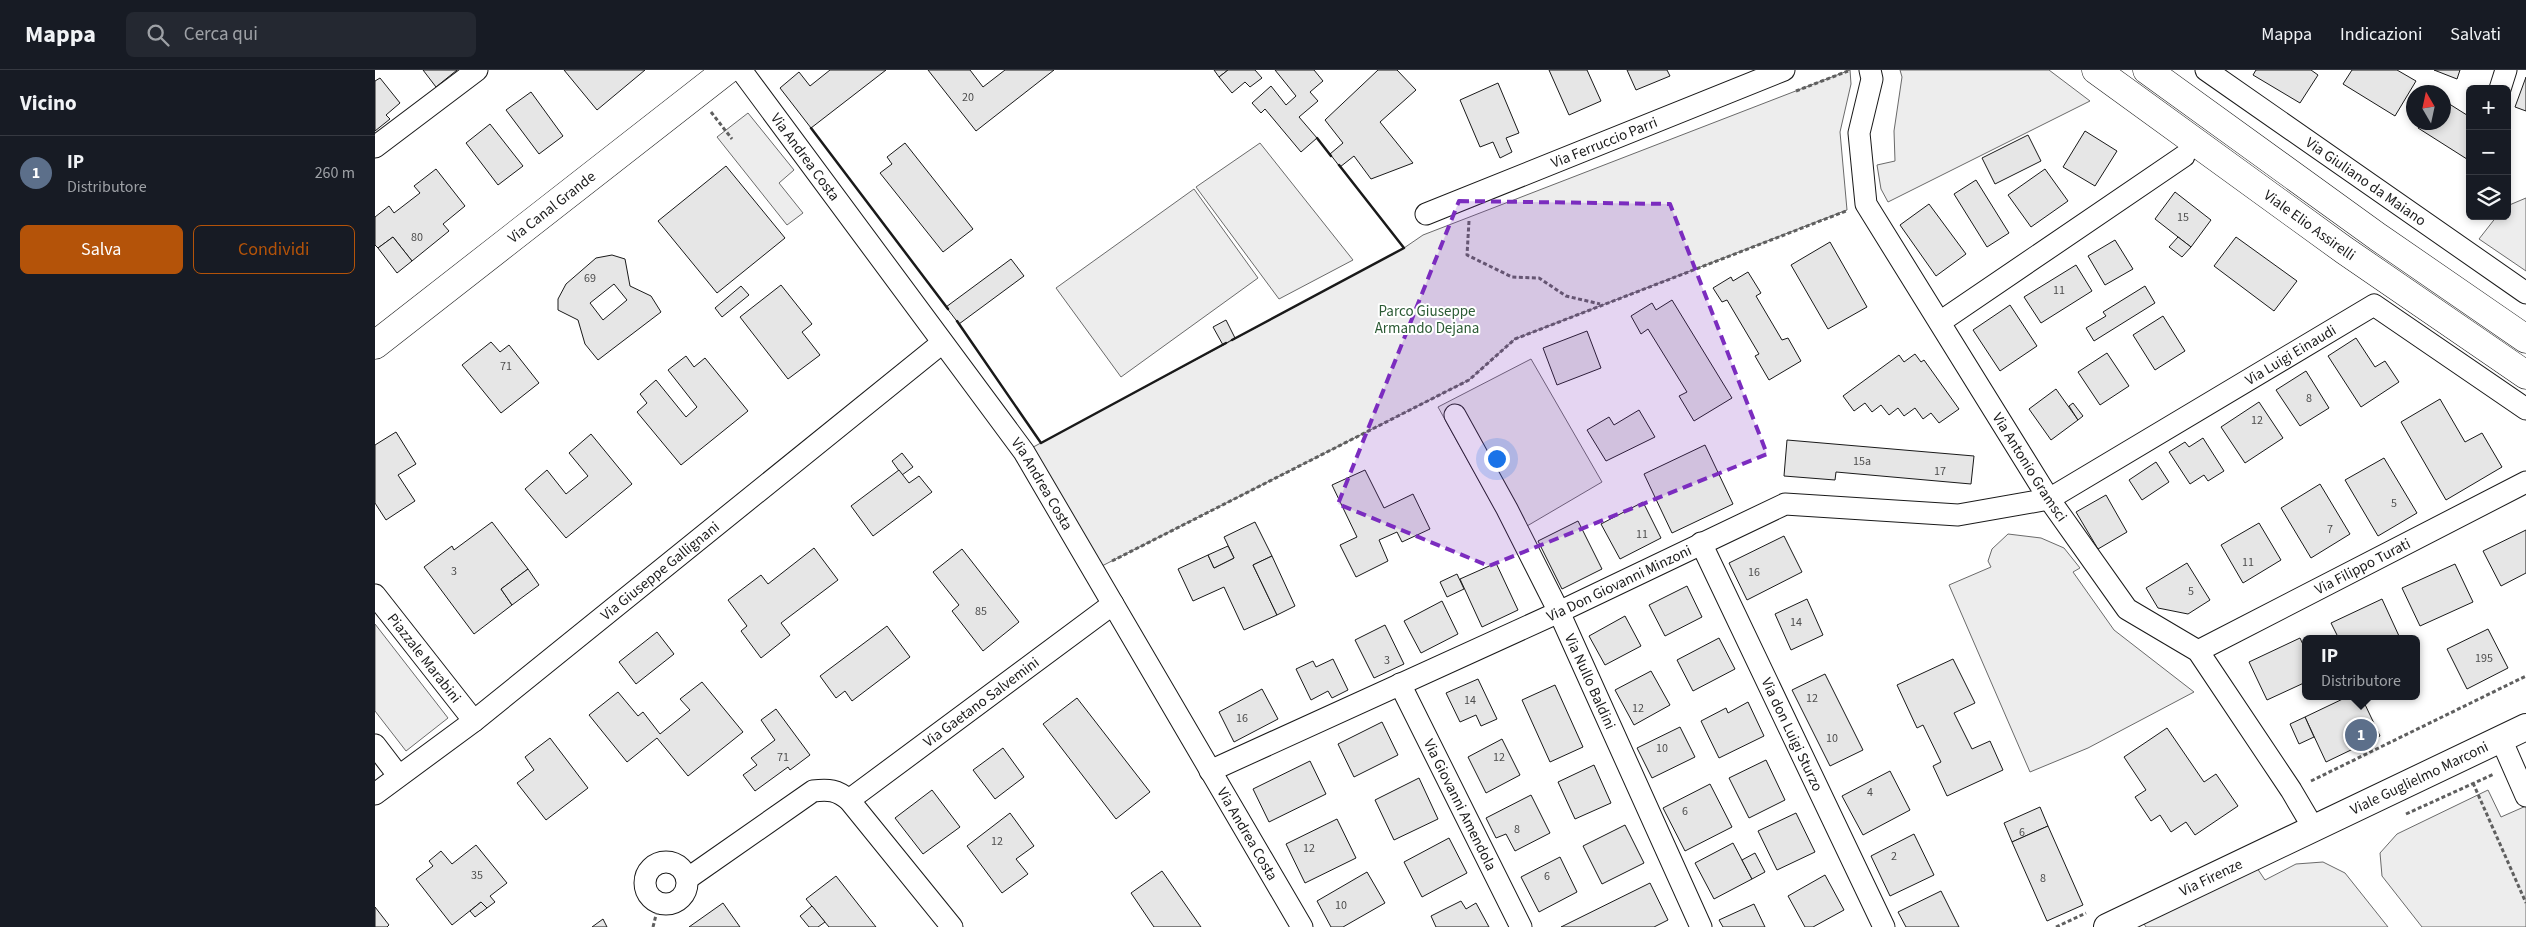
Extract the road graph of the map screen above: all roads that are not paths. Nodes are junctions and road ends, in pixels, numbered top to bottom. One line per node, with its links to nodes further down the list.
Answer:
1 (477, 70): 11 (street)
2 (727, 70): 17 (main road, Via Canal Grande)
3 (741, 70): 18 (street, Via Andrea Costa)
4 (1784, 70): 13 (street, Via Ferruccio Parri)
5 (1870, 70): 15 (street, Via Antonio Gramsci)
6 (2096, 70): 19 (main road, Viale Elio Assirelli)
7 (2147, 70): 16 (main road, Viale Elio Assirelli)
8 (2206, 70): 14 (street, Via Giuliano da Maiano)
9 (2506, 70): 10 (street)
10 (2501, 85)
11 (375, 147)
12 (2184, 156): 15 (street)
13 (1426, 214)
14 (2526, 293)
15 (1939, 322): 23 (street, Via Antonio Gramsci)
16 (2526, 339)
17 (375, 344)
18 (942, 344): 26 (street, Via Andrea Costa); 30 (street, Via Giuseppe Gallignani)
19 (2526, 375)
20 (2526, 409): 23 (street, Via Luigi Einaudi)
21 (1455, 415): 27 (street, Via Nullo Baldini)
22 (2526, 482): 28 (street, Via Filippo Turati)
23 (2049, 499): 24 (street, Via Don Giovanni Minzoni); 28 (street, Via Antonio Gramsci)
24 (1701, 543): 27 (street, Via Don Giovanni Minzoni); 45 (street, Via don Luigi Sturzo)
25 (375, 595): 30 (street, Piazzale Marabini)
26 (1113, 604): 34 (street, Via Andrea Costa); 38 (street, Via Gaetano Salvemini)
27 (1559, 612): 29 (street, Via Don Giovanni Minzoni); 44 (street, Via Nullo Baldini)
28 (2198, 650): 39 (street, Via Antonio Gramsci)
29 (1400, 684): 34 (street, Via Don Giovanni Minzoni); 43 (street, Via Giovanni Amendola)
30 (474, 721): 35 (street, Via Giuseppe Gallignani)
31 (2526, 727): 32 (street, Viale Guglielmo Marconi)
32 (2501, 739): 37 (street); 39 (street, Viale Guglielmo Marconi)
33 (375, 746): 35 (street)
34 (1210, 771): 42 (street, Via Andrea Costa)
35 (398, 775): 36 (street, Via Giuseppe Gallignani)
36 (375, 794)
37 (2526, 796)
38 (849, 800): 40 (street); 41 (street)
39 (2314, 829): 46 (street, Via Firenze)
40 (687, 879): 40 (street)
41 (952, 927)
42 (1302, 927)
43 (1521, 927)
44 (1701, 927)
45 (1883, 927)
46 (2107, 927)

